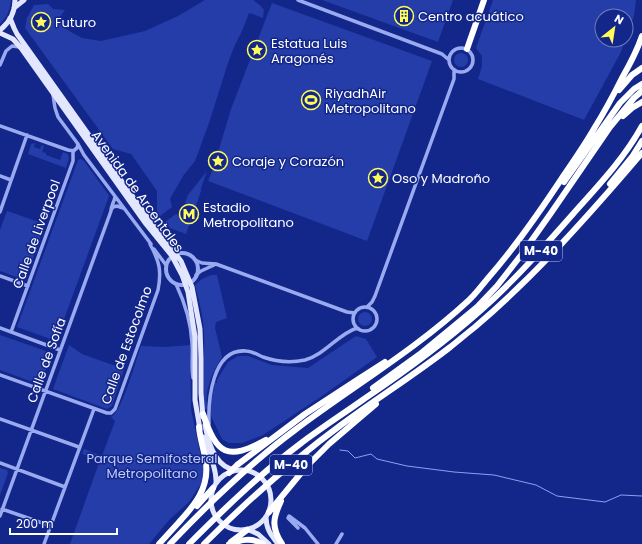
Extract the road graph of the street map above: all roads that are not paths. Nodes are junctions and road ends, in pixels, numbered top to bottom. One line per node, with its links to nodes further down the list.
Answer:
1 (15, 0): 5 (main road)
2 (24, 0): 5 (main road)
3 (298, 0): 13 (street)
4 (484, 0): 11 (highway)
5 (14, 8): 6 (main road)
6 (10, 18): 7 (main road); 45 (main road, Avenida de Arcentales)
7 (0, 30)
8 (0, 34): 10 (main road, Avenida de Arcentales)
9 (642, 36): 23 (highway)
10 (21, 48): 15 (street); 22 (main road, Avenida de Arcentales)
11 (467, 49): 12 (street); 18 (street)
12 (451, 53): 13 (street); 14 (street)
13 (442, 54): 14 (street)
14 (449, 60): 17 (street)
15 (0, 65)
16 (642, 68): 23 (highway)
17 (454, 70): 18 (street); 19 (street)
18 (461, 72): 19 (street)
19 (454, 79): 54 (street)
20 (642, 84): 39 (highway)
21 (642, 91): 34 (highway)
22 (53, 92): 29 (street, Calle de Estocolmo); 45 (main road, Avenida de Arcentales)
23 (612, 97): 39 (highway)
24 (640, 103): 34 (highway)
25 (0, 126): 27 (street)
26 (642, 126): 72 (highway, M-40)
27 (27, 135): 31 (street); 37 (street)
28 (642, 141): 43 (highway, M-40)
29 (78, 144): 30 (street, Calle de Estocolmo); 31 (street, Calle de Liverpool)
30 (81, 151): 31 (street); 38 (street, Calle de Estocolmo)
31 (73, 152): 53 (street, Calle de Liverpool)
32 (642, 153): 35 (highway)
33 (642, 158): 35 (highway)
34 (586, 163): 72 (highway)
35 (629, 168): 43 (highway)
36 (0, 176): 37 (street)
37 (11, 180): 41 (street)
38 (115, 196): 40 (street, Calle de Sofía); 42 (street, Calle de Estocolmo)
39 (546, 203): 64 (highway)
40 (111, 211): 42 (street); 63 (street, Calle de Sofía)
41 (0, 212)
42 (126, 212): 44 (street, Calle de Estocolmo)
43 (568, 236): 68 (highway, M-40)
44 (150, 244): 48 (street, Calle de Estocolmo); 69 (street, Calle de Estocolmo)
45 (176, 254): 46 (street); 48 (street); 51 (main road, Avenida de Arcentales)
46 (195, 260): 47 (street); 49 (street)
47 (216, 264): 49 (street); 57 (street)
48 (166, 265): 52 (street)
49 (196, 275): 51 (street)
50 (0, 276): 53 (street)
51 (188, 283): 52 (street); 66 (main road, Avenida de Arcentales); 70 (main road, Avenida de Arcentales)
52 (176, 284): 66 (street, Avenida de Arcentales)
53 (28, 286): 62 (street, Calle de Liverpool)
54 (372, 302): 55 (street); 56 (street)
55 (366, 307): 56 (street); 58 (street)
56 (374, 310): 61 (street)
57 (347, 312): 58 (street); 59 (street)
58 (355, 313): 59 (street)
59 (353, 318): 61 (street)
60 (0, 328): 62 (street)
61 (357, 328): 75 (street)
62 (11, 332): 63 (street)
63 (60, 350): 67 (street, Calle de Sofía)
64 (406, 352): 76 (highway); 94 (highway)
65 (0, 375): 67 (street)
66 (195, 390): 73 (main road, Avenida de Arcentales)
67 (45, 391): 69 (street); 74 (street, Calle de Sofía)
68 (385, 394): 83 (highway); 96 (highway, M-40)
69 (94, 409): 77 (street, Calle de Estocolmo)
70 (203, 414): 75 (highway); 80 (main road, Avenida de Arcentales)
71 (0, 418): 74 (street)
72 (332, 420): 95 (highway, M-40)
73 (199, 427): 81 (main road, Avenida de Arcentales); 87 (highway)
74 (31, 430): 77 (street); 79 (street, Calle de Sofía)
75 (209, 430): 76 (highway)
76 (281, 431): 80 (highway)
77 (79, 447): 82 (street, Calle de Estocolmo)
78 (0, 463): 79 (street)
79 (17, 469): 82 (street); 84 (street, Calle de Sofía)
80 (233, 469): 81 (main road); 85 (main road)
81 (214, 486): 87 (highway); 90 (main road)
82 (65, 487): 88 (street, Calle de Estocolmo)
83 (284, 494): 85 (highway); 101 (highway)
84 (2, 509): 86 (street, Calle de Sofía); 88 (street)
85 (267, 515): 90 (main road); 100 (main road)
86 (0, 516)
87 (179, 522): 93 (highway)
88 (51, 526): 92 (street, Calle de Estocolmo)
89 (298, 528): 102 (street)
90 (248, 530): 97 (highway); 99 (main road)
91 (342, 534): 103 (street)
92 (44, 544)
93 (160, 544)
94 (170, 544)
95 (189, 544)
96 (204, 544)
97 (228, 544): 98 (highway)
98 (263, 544)
99 (269, 544)
100 (278, 544)
101 (282, 544)
102 (318, 544)
103 (336, 544)

